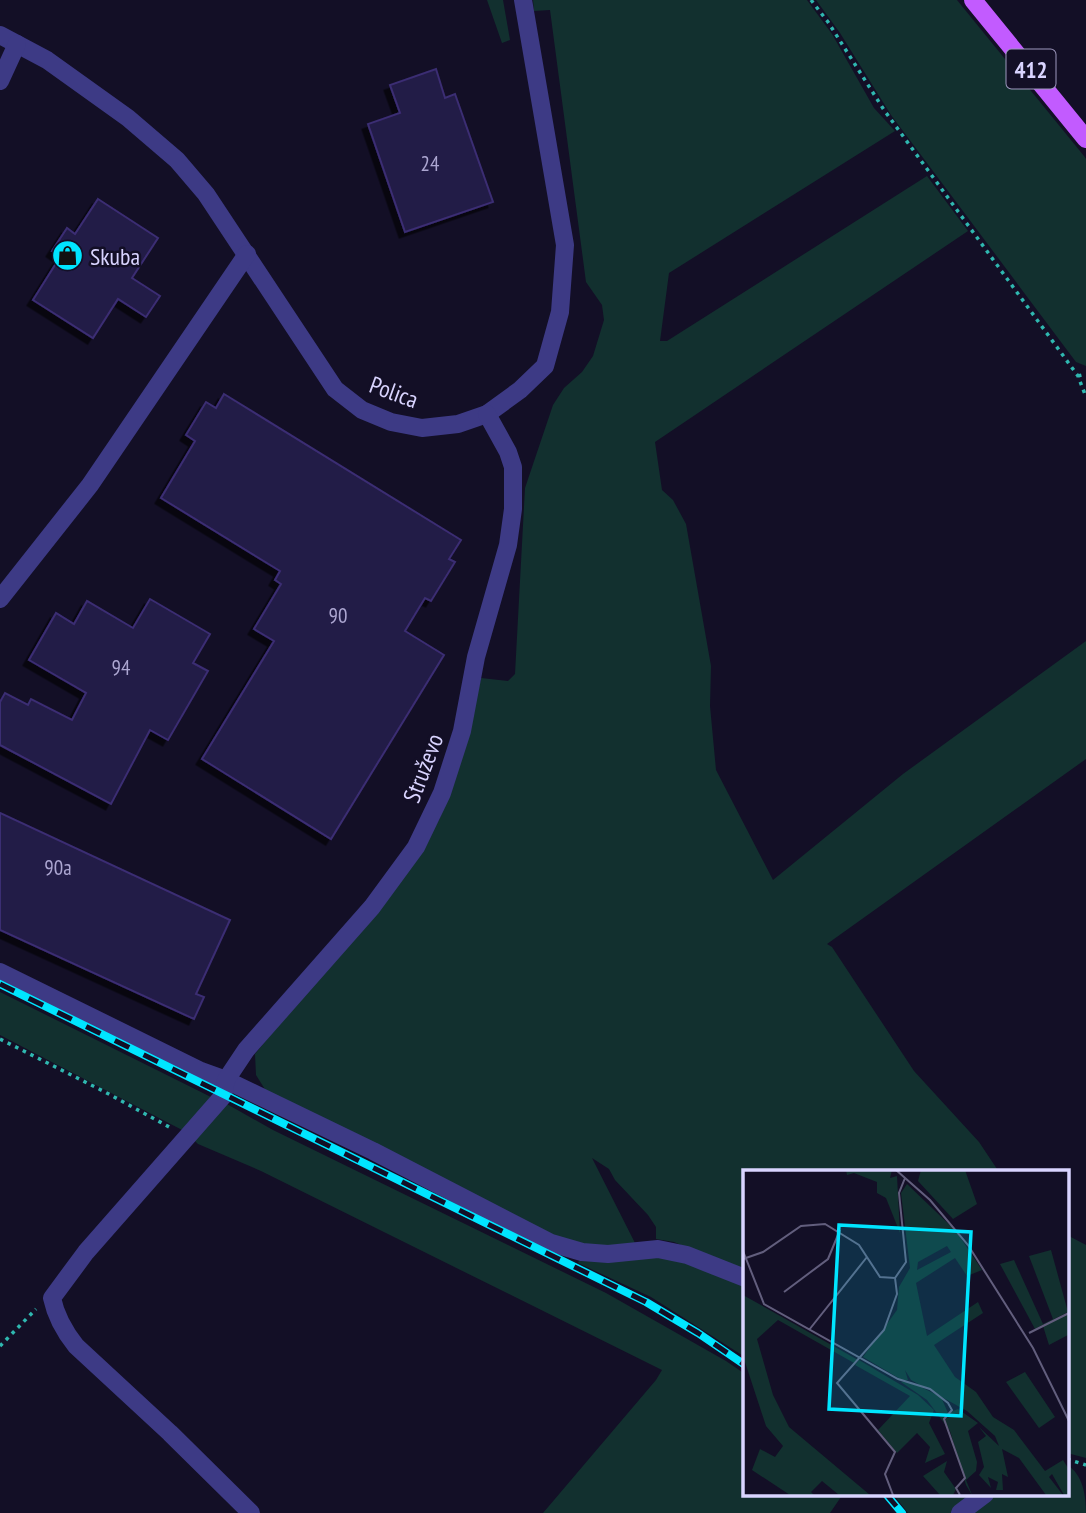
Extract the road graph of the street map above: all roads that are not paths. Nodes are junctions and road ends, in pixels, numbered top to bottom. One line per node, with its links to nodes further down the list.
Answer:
1 (523, 0): 8 (street, Polica)
2 (973, 0): 6 (main road, 412)
3 (0, 35): 4 (street, Polica)
4 (17, 44): 5 (street); 7 (street, Polica)
5 (0, 81)
6 (1086, 139)
7 (247, 254): 8 (street, Polica); 9 (street)
8 (486, 414): 11 (street, Struževo)
9 (0, 599)
10 (0, 972): 11 (street)
11 (226, 1080): 12 (street); 14 (street, Struževo)
12 (743, 1277)
13 (982, 1496): 15 (street)
14 (251, 1513)
15 (960, 1513)

